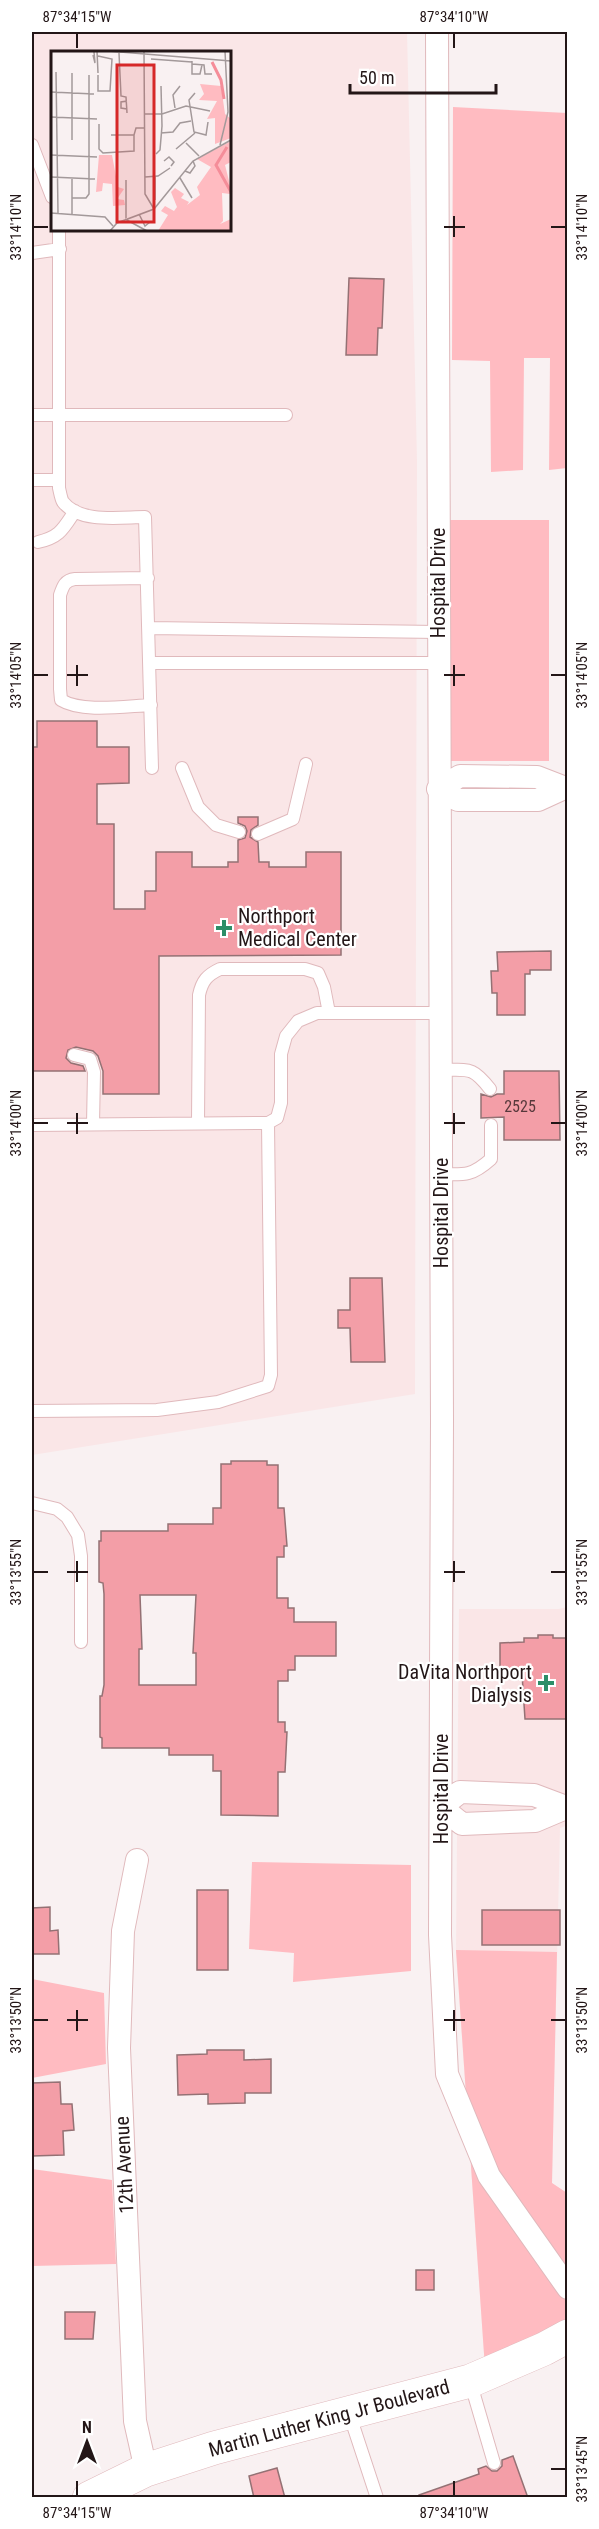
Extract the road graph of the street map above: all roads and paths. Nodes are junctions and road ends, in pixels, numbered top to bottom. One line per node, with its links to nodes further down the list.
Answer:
1 (437, 32): 16 (street, Hospital Drive)
2 (32, 146): 3 (lane)
3 (51, 194)
4 (59, 231): 5 (lane)
5 (60, 249): 6 (lane); 8 (lane)
6 (32, 253)
7 (32, 415): 8 (lane)
8 (59, 415): 9 (lane); 11 (lane)
9 (286, 415)
10 (32, 480): 11 (lane)
11 (59, 480): 12 (lane)
12 (75, 511): 13 (lane); 14 (lane)
13 (38, 542)
14 (148, 578): 15 (lane); 19 (lane)
15 (150, 628): 16 (lane); 17 (lane)
16 (438, 632): 18 (street, Hospital Drive)
17 (150, 663): 18 (lane); 19 (lane)
18 (438, 663): 23 (street, Hospital Drive)
19 (151, 705): 21 (lane)
20 (306, 764): 26 (lane)
21 (153, 768)
22 (182, 768): 25 (lane)
23 (438, 789): 24 (street); 28 (street, Hospital Drive)
24 (565, 789)
25 (238, 832)
26 (258, 834)
27 (329, 1012): 28 (lane); 32 (lane); 33 (lane)
28 (439, 1014): 30 (street, Hospital Drive)
29 (74, 1055): 34 (lane)
30 (441, 1070): 31 (lane); 37 (street, Hospital Drive)
31 (490, 1089)
32 (198, 1123): 33 (lane); 34 (lane)
33 (268, 1123): 38 (lane)
34 (93, 1124): 35 (lane)
35 (32, 1125)
36 (491, 1125): 37 (lane)
37 (440, 1174): 41 (street, Hospital Drive)
38 (32, 1411)
39 (32, 1503): 40 (lane)
40 (81, 1642)
41 (441, 1807): 42 (street); 42 (street); 44 (street, Hospital Drive)
42 (567, 1807)
43 (137, 1860): 49 (street, 12th Avenue)
44 (567, 2288)
45 (567, 2336): 46 (main road, Martin Luther King Jr Boulevard)
46 (470, 2380): 47 (main road, Martin Luther King Jr Boulevard); 48 (lane)
47 (349, 2412): 49 (main road, Martin Luther King Jr Boulevard); 51 (lane)
48 (494, 2463)
49 (130, 2481): 50 (main road, Martin Luther King Jr Boulevard)
50 (89, 2498)
51 (377, 2498)

